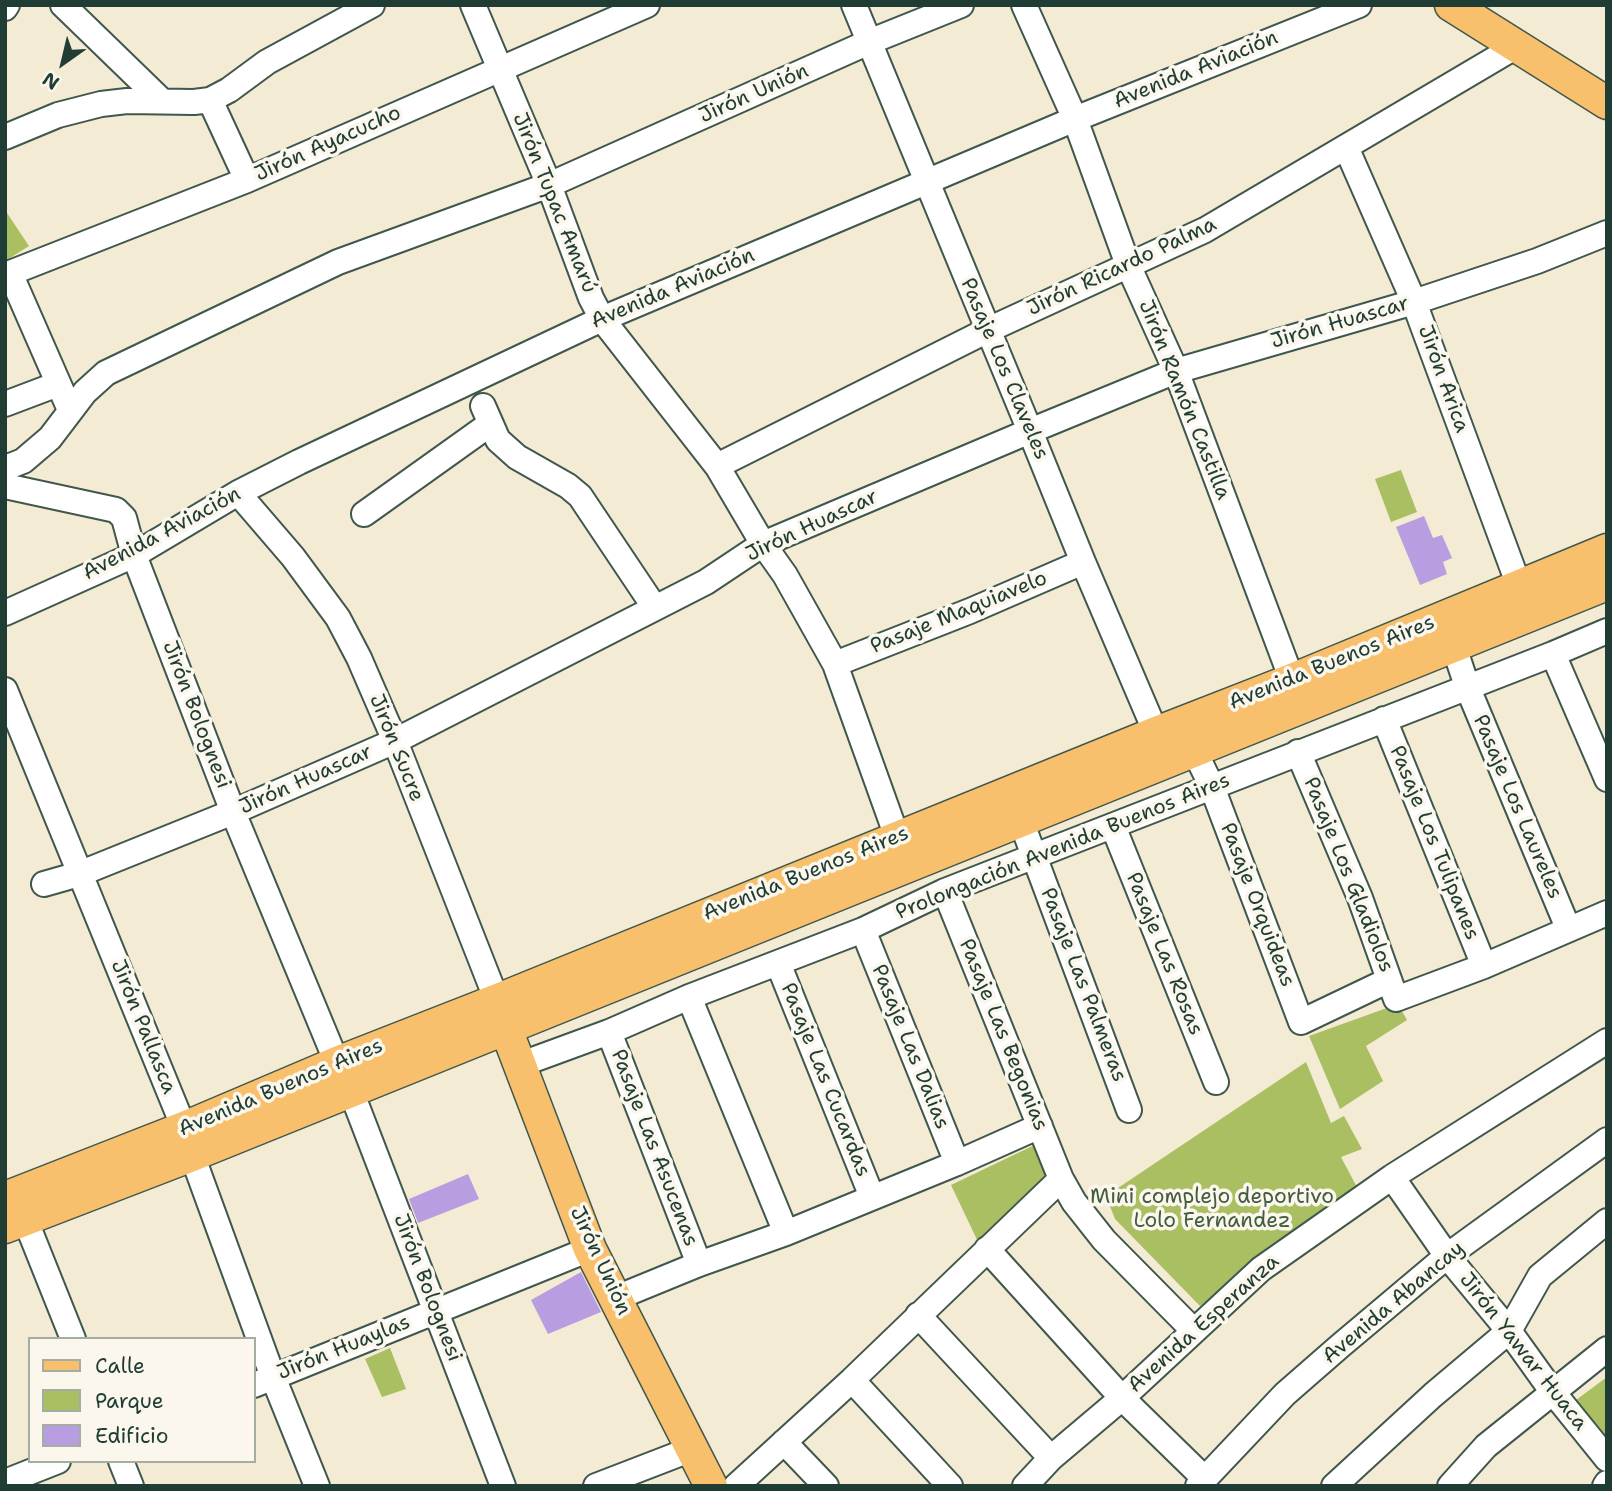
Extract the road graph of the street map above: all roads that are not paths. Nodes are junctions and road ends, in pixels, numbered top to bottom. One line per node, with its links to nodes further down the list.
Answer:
1 (63, 5): 13 (street)
2 (372, 5): 14 (street)
3 (473, 5): 12 (street, Jirón Tupac Amarú)
4 (647, 5): 12 (street, Jirón Ayacucho)
5 (854, 5): 10 (street, Pasaje Los Claveles)
6 (961, 5): 10 (street, Jirón Unión)
7 (1024, 5): 16 (street, Jirón Ramón Castilla)
8 (1359, 5): 16 (street, Avenida Aviación)
9 (1451, 5): 11 (main road)
10 (869, 42): 20 (street, Pasaje Los Claveles); 21 (street, Jirón Unión)
11 (1516, 47): 15 (main road); 18 (street, Jirón Ricardo Palma)
12 (499, 68): 19 (street, Jirón Ayacucho); 21 (street, Jirón Tupac Amarú)
13 (161, 100): 14 (street); 17 (street)
14 (210, 100): 19 (street)
15 (1607, 103)
16 (1075, 119): 20 (street, Avenida Aviación); 23 (street, Jirón Ramón Castilla)
17 (5, 137)
18 (1346, 147): 23 (street, Jirón Ricardo Palma); 25 (street, Jirón Arica)
19 (247, 180): 24 (street, Jirón Ayacucho)
20 (926, 183): 26 (street, Avenida Aviación); 27 (street, Pasaje Los Claveles)
21 (549, 186): 26 (street, Jirón Tupac Amarú); 31 (street, Jirón Unión)
22 (1607, 233): 25 (street, Jirón Huascar)
23 (1128, 265): 27 (street, Jirón Ricardo Palma); 28 (street, Jirón Ramón Castilla)
24 (8, 274): 29 (street)
25 (1414, 302): 28 (street, Jirón Huascar); 43 (street, Jirón Arica)
26 (602, 319): 33 (street, Jirón Tupac Amarú); 36 (street, Avenida Aviación)
27 (988, 330): 32 (street, Pasaje Los Claveles); 33 (street, Jirón Ricardo Palma)
28 (1176, 371): 32 (street, Jirón Huascar); 51 (street, Jirón Ramón Castilla)
29 (58, 384): 30 (street); 31 (street)
30 (5, 404)
31 (70, 410): 34 (street, Jirón Unión)
32 (1030, 430): 38 (street, Jirón Huascar); 41 (street, Pasaje Los Claveles)
33 (718, 466): 38 (street, Jirón Tupac Amarú)
34 (5, 468)
35 (5, 486): 40 (street, Jirón Bolognesi)
36 (238, 493): 40 (street, Avenida Aviación); 56 (street, Jirón Sucre)
37 (365, 514): 44 (street)
38 (763, 544): 44 (street, Jirón Huascar); 50 (street, Jirón Tupac Amarú)
39 (1607, 550): 43 (main road, Avenida Buenos Aires)
40 (134, 555): 45 (street, Avenida Aviación); 61 (street, Jirón Bolognesi)
41 (1083, 562): 50 (street, Pasaje Maquiavelo); 55 (street, Pasaje Los Claveles)
42 (1607, 584): 46 (main road, Avenida Buenos Aires)
43 (1519, 586): 46 (street, Jirón Arica); 51 (main road, Avenida Buenos Aires)
44 (655, 608): 56 (street, Jirón Huascar)
45 (5, 613)
46 (1531, 616): 48 (main road, Avenida Buenos Aires)
47 (1607, 631): 49 (street, Prolongación Avenida Buenos Aires)
48 (1454, 647): 52 (street, Pasaje Los Laureles); 57 (main road, Avenida Buenos Aires)
49 (1553, 654): 52 (street, Prolongación Avenida Buenos Aires); 59 (street)
50 (835, 664): 64 (street, Jirón Tupac Amarú)
51 (1292, 680): 55 (main road, Avenida Buenos Aires)
52 (1467, 687): 54 (street, Prolongación Avenida Buenos Aires); 71 (street, Pasaje Los Laureles)
53 (5, 690): 67 (street, Jirón Pallasca)
54 (1384, 719): 58 (street, Prolongación Avenida Buenos Aires); 74 (street, Pasaje Los Tulipanes)
55 (1156, 733): 64 (main road, Avenida Buenos Aires)
56 (395, 741): 61 (street, Jirón Huascar); 77 (street, Jirón Sucre)
57 (1194, 750): 60 (street, Pasaje Orquideas); 62 (main road, Avenida Buenos Aires)
58 (1298, 752): 60 (street, Prolongación Avenida Buenos Aires); 75 (street, Pasaje Los Gladiolos)
59 (1607, 779)
60 (1212, 787): 63 (street, Prolongación Avenida Buenos Aires); 75 (street, Pasaje Orquideas)
61 (233, 812): 67 (street, Jirón Huascar); 80 (street, Jirón Bolognesi)
62 (1021, 821): 65 (street, Pasaje Las Palmeras); 66 (main road, Avenida Buenos Aires)
63 (1112, 825): 65 (street, Prolongación Avenida Buenos Aires); 82 (street, Pasaje Las Rosas)
64 (897, 837): 66 (street, Jirón Tupac Amarú); 77 (main road, Avenida Buenos Aires)
65 (1035, 858): 69 (street, Prolongación Avenida Buenos Aires); 84 (street, Pasaje Las Palmeras)
66 (911, 866): 77 (main road, Avenida Buenos Aires)
67 (79, 874): 68 (street, Jirón Huascar); 87 (street, Jirón Pallasca)
68 (44, 884)
69 (945, 891): 72 (street, Prolongación Avenida Buenos Aires); 85 (street, Pasaje Las Begonias)
70 (1607, 913): 71 (street)
71 (1568, 928): 74 (street)
72 (863, 930): 73 (street, Prolongación Avenida Buenos Aires); 88 (street, Pasaje Las Dalias)
73 (778, 962): 76 (street, Prolongación Avenida Buenos Aires); 91 (street, Pasaje Las Cucardas)
74 (1484, 966): 75 (street)
75 (1393, 989)
76 (688, 997): 78 (street, Prolongación Avenida Buenos Aires); 94 (street)
77 (502, 1014): 80 (main road, Avenida Buenos Aires); 81 (main road, Jirón Unión); 83 (main road, Avenida Buenos Aires)
78 (609, 1032): 81 (street, Prolongación Avenida Buenos Aires); 98 (street, Pasaje Las Asucenas)
79 (1607, 1041): 89 (street, Avenida Esperanza)
80 (337, 1063): 87 (main road, Avenida Buenos Aires)
81 (519, 1065): 95 (main road, Jirón Unión)
82 (1216, 1082)
83 (351, 1091): 87 (main road, Avenida Buenos Aires); 100 (street, Jirón Bolognesi)
84 (1129, 1110)
85 (1040, 1126): 88 (street); 90 (street, Pasaje Las Begonias)
86 (1607, 1140): 97 (street, Avenida Abancay)
87 (188, 1142): 92 (main road, Avenida Buenos Aires); 105 (street, Jirón Pallasca)
88 (957, 1163): 91 (street)
89 (1392, 1177): 97 (street, Jirón Yawar Huaca); 102 (street, Avenida Esperanza)
90 (1061, 1179): 96 (street); 102 (street, Pasaje Las Begonias)
91 (872, 1197): 94 (street)
92 (12, 1215): 104 (street)
93 (1607, 1221): 103 (street)
94 (786, 1233): 98 (street)
95 (590, 1249): 99 (main road, Jirón Unión); 100 (street, Jirón Huaylas)
96 (987, 1249): 101 (street); 111 (street)
97 (1447, 1256): 103 (street, Jirón Yawar Huaca); 119 (street, Avenida Abancay)
98 (699, 1264): 99 (street)
99 (616, 1298): 113 (main road, Jirón Unión)
100 (435, 1311): 109 (street, Jirón Huaylas); 122 (street, Jirón Bolognesi)
101 (918, 1315): 108 (street); 114 (street)
102 (1193, 1330): 111 (street, Avenida Esperanza)
103 (1509, 1331): 110 (street, Jirón Yawar Huaca); 129 (street)
104 (72, 1337)
105 (250, 1337)
106 (1607, 1349): 110 (street)
107 (256, 1356): 109 (street, Jirón Pallasca)
108 (852, 1380): 112 (street); 127 (street)
109 (264, 1381): 121 (street, Jirón Pallasca)
110 (1552, 1391): 115 (street, Jirón Yawar Huaca); 130 (street)
111 (1122, 1398): 114 (street, Avenida Esperanza); 119 (street)
112 (784, 1442): 125 (street); 126 (street)
113 (692, 1449): 123 (street); 124 (main road, Jirón Unión)
114 (1051, 1458): 128 (street, Avenida Esperanza)
115 (1607, 1459)
116 (53, 1463): 118 (street)
117 (122, 1463): 120 (street)
118 (5, 1482)
119 (1201, 1482)
120 (131, 1486)
121 (317, 1486)
122 (503, 1486)
123 (596, 1486)
124 (711, 1486)
125 (736, 1486)
126 (826, 1486)
127 (950, 1486)
128 (1025, 1486)
129 (1334, 1486)
130 (1450, 1486)

